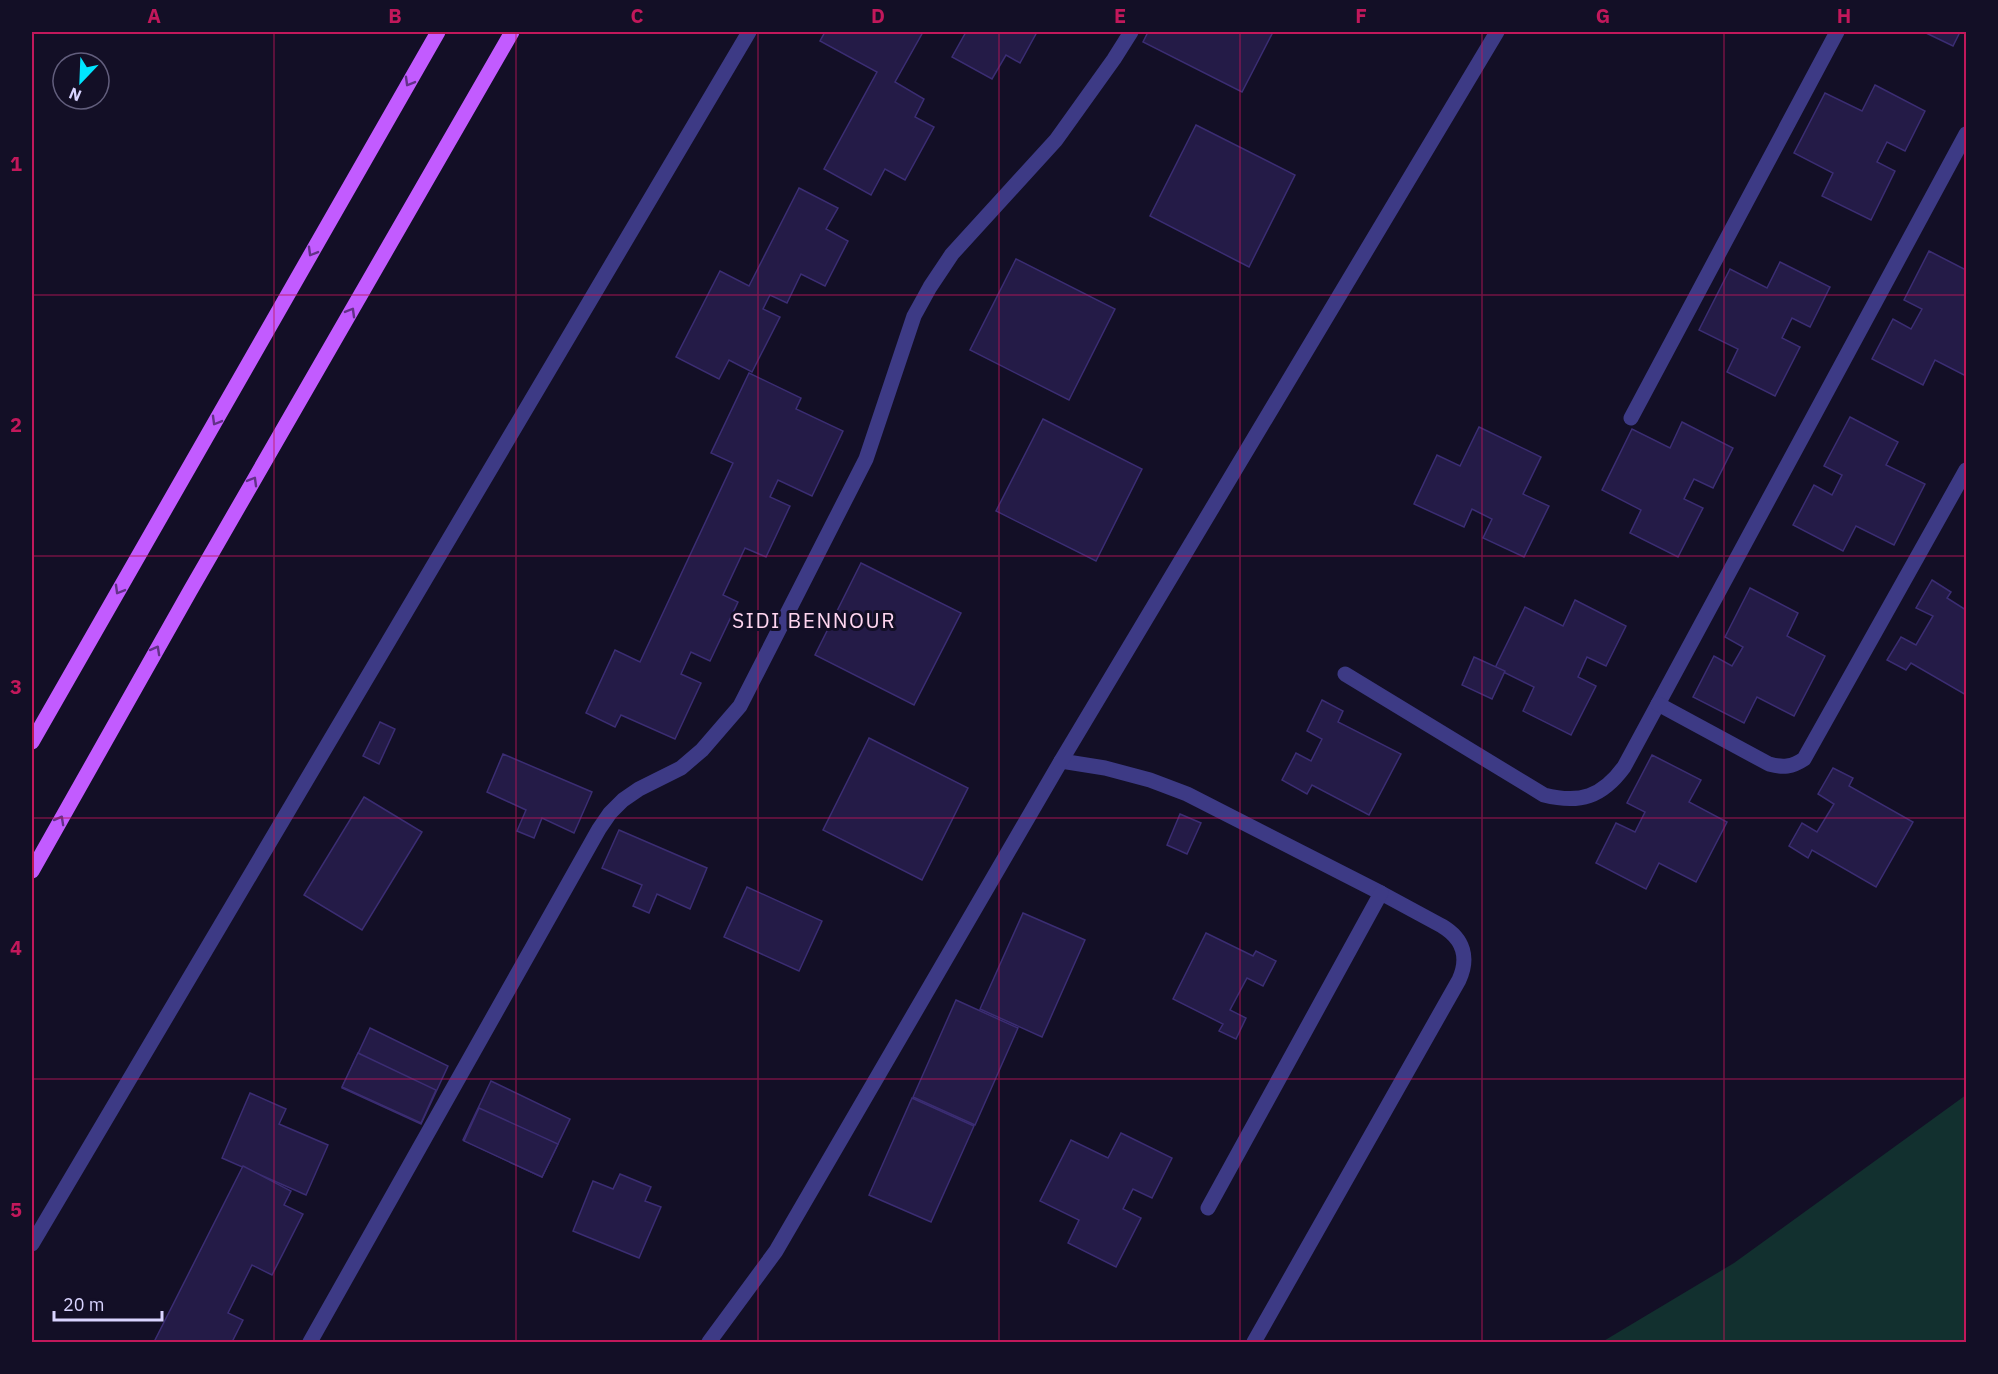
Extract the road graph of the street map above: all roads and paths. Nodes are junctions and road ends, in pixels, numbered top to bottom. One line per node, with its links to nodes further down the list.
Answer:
1 (438, 32): 12 (main road, one-way to 12)
2 (512, 32): 14 (main road, one-way to 2)
3 (749, 32): 17 (street)
4 (1131, 32): 18 (street)
5 (1497, 32): 13 (street)
6 (1837, 32): 8 (street)
7 (1966, 135): 11 (street)
8 (1631, 418)
9 (1966, 470): 11 (street)
10 (1345, 674): 11 (street)
11 (1658, 704)
12 (32, 742)
13 (1061, 761): 15 (street); 19 (street)
14 (32, 871)
15 (1381, 893): 16 (street); 20 (street)
16 (1208, 1208)
17 (32, 1244)
18 (310, 1342)
19 (709, 1342)
20 (1254, 1342)

